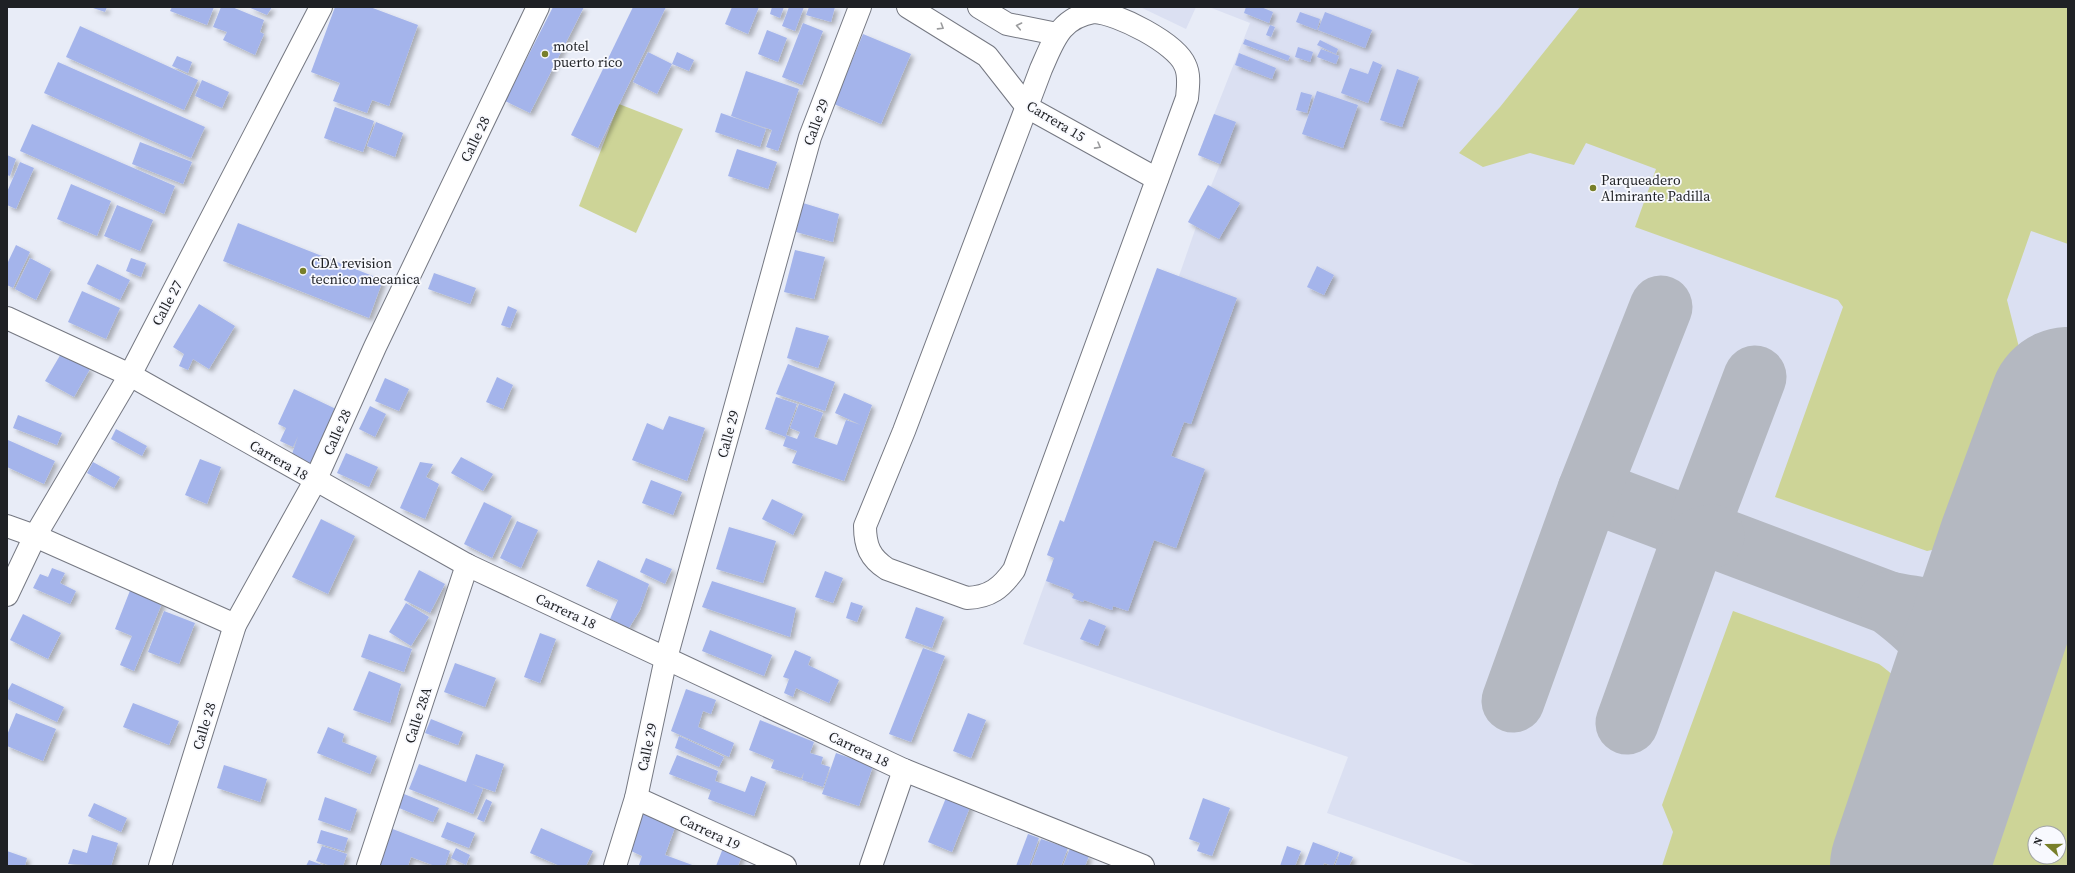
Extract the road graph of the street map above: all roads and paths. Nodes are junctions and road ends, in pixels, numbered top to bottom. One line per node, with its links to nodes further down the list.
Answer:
1 (321, 7): 10 (street, Calle 27)
2 (538, 7): 11 (street, Calle 28)
3 (860, 7): 17 (street, Calle 29)
4 (908, 7): 7 (street, Carrera 15, one-way to 7)
5 (979, 7): 6 (street, one-way to 5)
6 (1057, 34): 7 (street); 8 (street)
7 (1027, 107): 8 (street, Carrera 15, one-way to 8); 8 (street)
8 (1157, 179)
9 (7, 318): 10 (street, Carrera 18)
10 (130, 376): 11 (street, Carrera 18); 13 (street, Calle 27)
11 (315, 481): 14 (street, Carrera 18); 16 (street, Calle 28)
12 (7, 526): 13 (street)
13 (35, 536): 15 (street, Calle 27); 16 (street)
14 (468, 565): 17 (street, Carrera 18); 21 (street, Calle 28A)
15 (7, 595)
16 (235, 625): 20 (street, Calle 28)
17 (666, 658): 18 (street, Carrera 18); 19 (street, Calle 29)
18 (904, 770): 24 (street); 25 (street, Carrera 18)
19 (636, 798): 22 (street, Calle 29); 23 (street, Carrera 19)
20 (160, 866)
21 (368, 866)
22 (615, 866)
23 (785, 866)
24 (871, 866)
25 (1143, 866)

